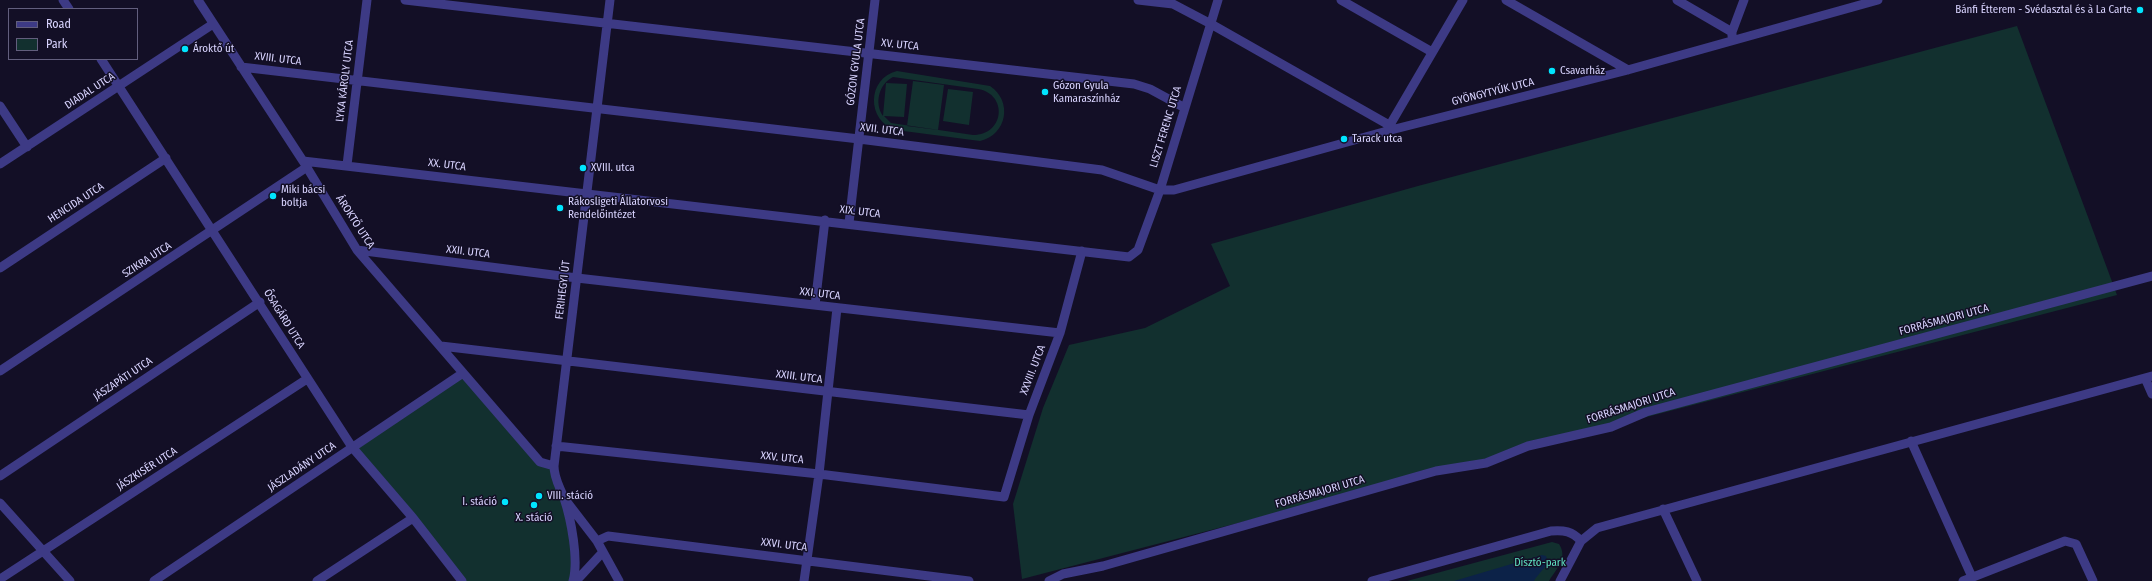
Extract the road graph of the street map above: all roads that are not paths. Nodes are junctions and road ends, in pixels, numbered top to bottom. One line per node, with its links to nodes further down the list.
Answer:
1 (198, 0): 15 (street, ÁROKTŐ UTCA)
2 (367, 0): 23 (street, LYKA KÁROLY UTCA)
3 (405, 0): 14 (street, XV. UTCA)
4 (610, 0): 14 (street, FERIHEGYI ÚT)
5 (875, 0): 19 (street, GÓZON GYULA UTCA)
6 (1138, 0): 16 (street)
7 (1218, 0): 16 (street, LISZT FERENC UTCA)
8 (1341, 0): 18 (street)
9 (1462, 0): 18 (street)
10 (1506, 0): 22 (street)
11 (1677, 0): 17 (street)
12 (1744, 0): 17 (street)
13 (1878, 0): 17 (street, GYÖNGYTYÚK UTCA)
14 (607, 23): 19 (street, XV. UTCA); 27 (street, FERIHEGYI ÚT)
15 (213, 24): 21 (street, ÁROKTŐ UTCA); 24 (street, DIADAL UTCA)
16 (1211, 24): 26 (street, LISZT FERENC UTCA); 28 (street)
17 (1732, 36): 22 (street, GYÖNGYTYÚK UTCA)
18 (1432, 52): 28 (street)
19 (869, 53): 26 (street, XV. UTCA); 29 (street, GÓZON GYULA UTCA)
20 (102, 60): 24 (street, ŐSAGÁRD UTCA)
21 (241, 67): 23 (street, XVIII. UTCA); 33 (street, ÁROKTŐ UTCA)
22 (1628, 70): 28 (street, GYÖNGYTYÚK UTCA)
23 (358, 80): 27 (street, XVIII. UTCA); 34 (street, LYKA KÁROLY UTCA)
24 (119, 87): 30 (street, DIADAL UTCA); 31 (street, ŐSAGÁRD UTCA)
25 (0, 106): 30 (street)
26 (1185, 108): 35 (street, LISZT FERENC UTCA)
27 (598, 109): 29 (street, XVII. UTCA); 36 (street, FERIHEGYI ÚT)
28 (1388, 128): 35 (street, GYÖNGYTYÚK UTCA)
29 (860, 139): 35 (street, XVII. UTCA); 38 (street, GÓZON GYULA UTCA)
30 (27, 147): 32 (street, DIADAL UTCA)
31 (166, 158): 39 (street, ŐSAGÁRD UTCA); 43 (street, HENCIDA UTCA)
32 (0, 164)
33 (305, 164): 34 (street, XX. UTCA); 39 (street, SZIKRA UTCA); 40 (street, ÁROKTŐ UTCA)
34 (347, 165): 36 (street, XX. UTCA)
35 (1160, 190): 42 (street, LISZT FERENC UTCA)
36 (587, 194): 37 (street, XIX. UTCA); 45 (street, FERIHEGYI ÚT)
37 (825, 220): 38 (street, XIX. UTCA); 47 (street)
38 (849, 223): 41 (street, XIX. UTCA)
39 (211, 232): 46 (street, ŐSAGÁRD UTCA); 52 (street, SZIKRA UTCA)
40 (357, 250): 45 (street, XXII. UTCA); 50 (street, ÁROKTŐ UTCA)
41 (1082, 251): 42 (street, XIX. UTCA); 49 (street, XXVIII. UTCA)
42 (1129, 257)
43 (0, 268)
44 (2152, 276): 86 (street, FORRÁSMAJORI UTCA)
45 (577, 278): 47 (street, XXI. UTCA); 51 (street, FERIHEGYI ÚT)
46 (260, 302): 55 (street, ŐSAGÁRD UTCA); 64 (street, JÁSZAPÁTI UTCA)
47 (815, 305): 48 (street, XXI. UTCA)
48 (837, 308): 49 (street, XXI. UTCA); 56 (street)
49 (1060, 333): 58 (street, XXVIII. UTCA)
50 (441, 346): 51 (street, XXIII. UTCA); 53 (street, ÁROKTŐ UTCA)
51 (567, 362): 56 (street, XXIII. UTCA); 60 (street, FERIHEGYI ÚT)
52 (0, 371)
53 (463, 373): 61 (street, JÁSZLADÁNY UTCA); 62 (street, ÁROKTŐ UTCA)
54 (2148, 377): 57 (street); 59 (street)
55 (308, 379): 61 (street, ŐSAGÁRD UTCA); 72 (street, JÁSZKISÉR UTCA)
56 (827, 392): 58 (street, XXIII. UTCA); 63 (street)
57 (2152, 394)
58 (1029, 414): 65 (street, XXVIII. UTCA)
59 (1911, 441): 68 (street); 75 (street)
60 (556, 446): 62 (street, FERIHEGYI ÚT); 63 (street, XXV. UTCA)
61 (352, 447): 69 (street, ŐSAGÁRD UTCA); 78 (street, JÁSZLADÁNY UTCA)
62 (554, 466): 66 (street, FERIHEGYI ÚT)
63 (819, 474): 65 (street, XXV. UTCA); 74 (street)
64 (0, 476)
65 (1004, 497)
66 (564, 498): 70 (street); 81 (street, FERIHEGYI ÚT)
67 (0, 503): 72 (street)
68 (1663, 509): 71 (street); 89 (street)
69 (413, 518): 79 (street); 80 (street, ŐSAGÁRD UTCA)
70 (597, 541): 73 (street); 74 (street, XXVI. UTCA)
71 (1581, 541): 87 (street); 88 (street)
72 (43, 551): 76 (street, JÁSZKISÉR UTCA); 77 (street)
73 (602, 553): 82 (street); 83 (street)
74 (807, 560): 84 (street); 85 (street, XXVI. UTCA)
75 (1972, 577): 90 (street); 91 (street)
76 (0, 579)
77 (70, 581)
78 (154, 581)
79 (317, 581)
80 (462, 581)
81 (573, 581)
82 (576, 581)
83 (619, 581)
84 (804, 581)
85 (969, 581)
86 (1049, 581)
87 (1372, 581)
88 (1560, 581)
89 (1697, 581)
90 (1963, 581)
91 (2093, 581)

